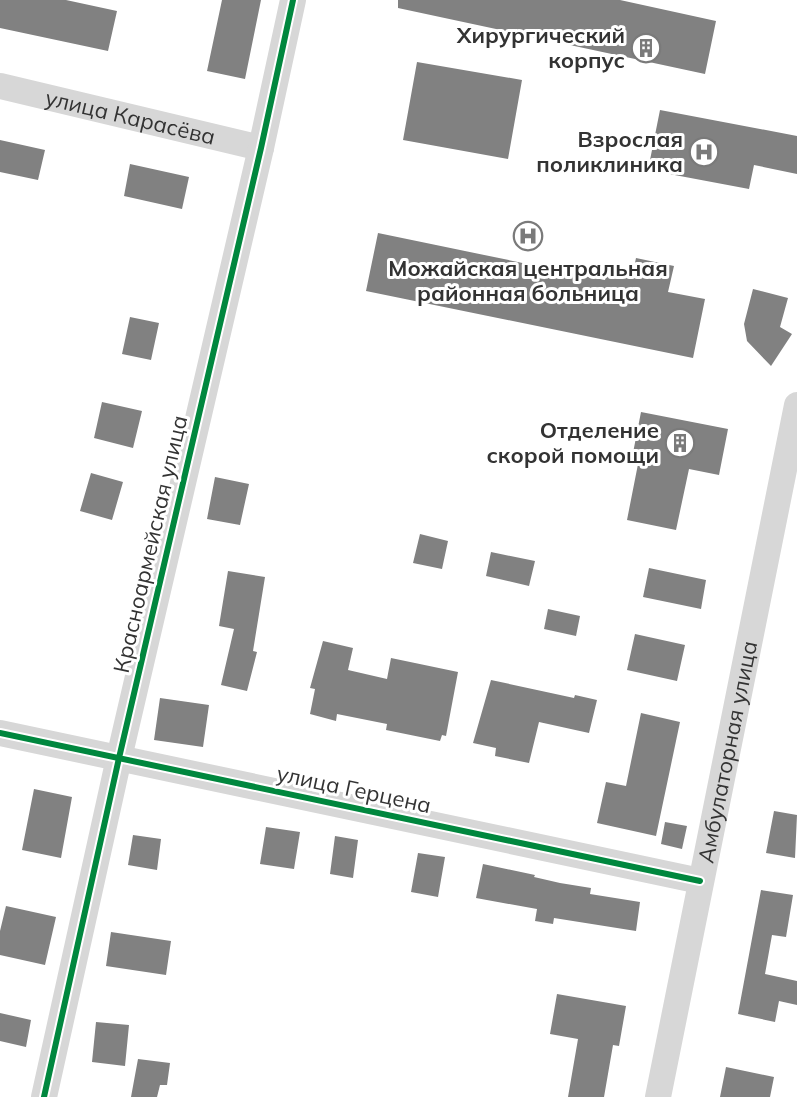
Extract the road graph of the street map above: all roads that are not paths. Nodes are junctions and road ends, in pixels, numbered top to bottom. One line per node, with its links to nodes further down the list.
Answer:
1 (293, 0): 3 (street, Красноармейская улица)
2 (0, 86): 3 (street, улица Карасёва)
3 (261, 148): 7 (street, Красноармейская улица)
4 (797, 405): 5 (street, Амбулаторная улица)
5 (788, 496): 8 (street, Амбулаторная улица)
6 (0, 733): 7 (street, улица Герцена)
7 (119, 758): 8 (street, улица Герцена); 9 (street, Красноармейская улица)
8 (700, 881): 10 (street, Амбулаторная улица)
9 (45, 1097)
10 (658, 1097)

